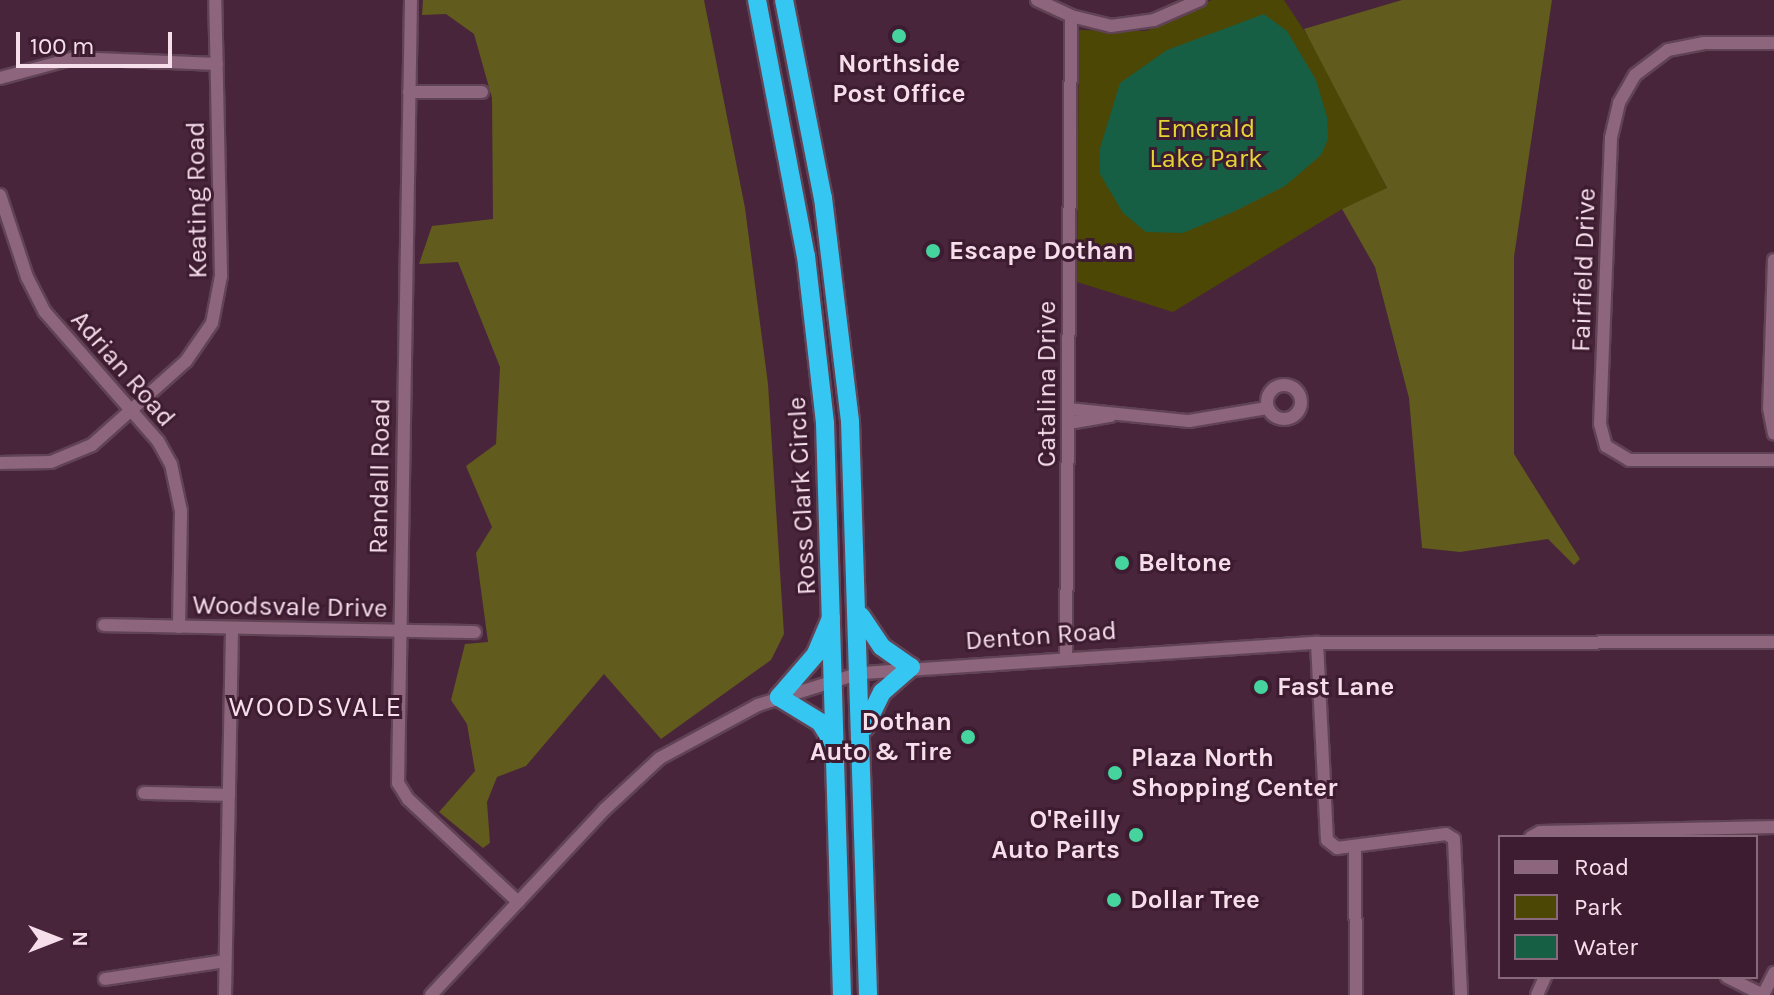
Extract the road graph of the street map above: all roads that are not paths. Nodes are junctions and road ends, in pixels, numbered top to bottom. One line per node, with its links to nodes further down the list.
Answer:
1 (215, 0): 9 (street, Keating Road)
2 (411, 0): 11 (street, Randall Road)
3 (757, 0): 15 (highway, Ross Clark Circle)
4 (784, 0): 14 (highway, Ross Clark Circle)
5 (1037, 0): 7 (street)
6 (1200, 0): 7 (street)
7 (1071, 16): 19 (street, Catalina Drive)
8 (1774, 43): 23 (street, Fairfield Drive)
9 (217, 64): 10 (street); 18 (street, Keating Road)
10 (0, 78)
11 (409, 92): 12 (street); 32 (street, Randall Road)
12 (482, 92)
13 (0, 195): 18 (street, Adrian Road)
14 (832, 252): 15 (highway); 20 (highway, Ross Clark Circle)
15 (806, 256): 21 (highway, Ross Clark Circle)
16 (1774, 260): 22 (street)
17 (1267, 408): 19 (street)
18 (132, 411): 24 (street, Keating Road); 30 (street, Adrian Road)
19 (1068, 416): 36 (street, Catalina Drive)
20 (850, 421): 21 (highway); 26 (highway, Ross Clark Circle)
21 (825, 423): 25 (highway, Ross Clark Circle)
22 (1774, 434)
23 (1774, 460)
24 (0, 463)
25 (832, 527): 26 (highway); 27 (highway, Ross Clark Circle)
26 (858, 541): 28 (highway, Ross Clark Circle)
27 (834, 612): 39 (highway, Ross Clark Circle); 40 (highway)
28 (860, 615): 37 (highway); 38 (highway, Ross Clark Circle)
29 (104, 625): 30 (street, Woodsvale Drive)
30 (179, 627): 31 (street, Woodsvale Drive)
31 (232, 628): 32 (street, Woodsvale Drive); 44 (street)
32 (399, 630): 33 (street, Woodsvale Drive); 48 (street, Randall Road)
33 (475, 632)
34 (1774, 642): 35 (street, Denton Road)
35 (1317, 643): 36 (street, Denton Road); 47 (street)
36 (1066, 657): 37 (street, Denton Road)
37 (911, 667): 38 (street, Denton Road); 41 (highway)
38 (861, 673): 39 (street, Denton Road); 41 (highway, Ross Clark Circle)
39 (836, 680): 40 (street, Denton Road); 42 (highway, Ross Clark Circle)
40 (779, 697): 42 (highway); 48 (street, Denton Road)
41 (862, 733): 56 (highway, Ross Clark Circle)
42 (837, 751): 53 (highway, Ross Clark Circle)
43 (144, 793): 44 (street)
44 (229, 795): 49 (street)
45 (1774, 827): 46 (street)
46 (1535, 835)
47 (1355, 846): 57 (street); 58 (street)
48 (518, 902): 55 (street, Denton Road)
49 (225, 961): 51 (street); 54 (street)
50 (1774, 973): 59 (street)
51 (105, 979)
52 (1731, 979): 59 (street)
53 (846, 992)
54 (225, 995)
55 (431, 995)
56 (868, 995)
57 (1356, 995)
58 (1461, 995)
59 (1763, 995)

